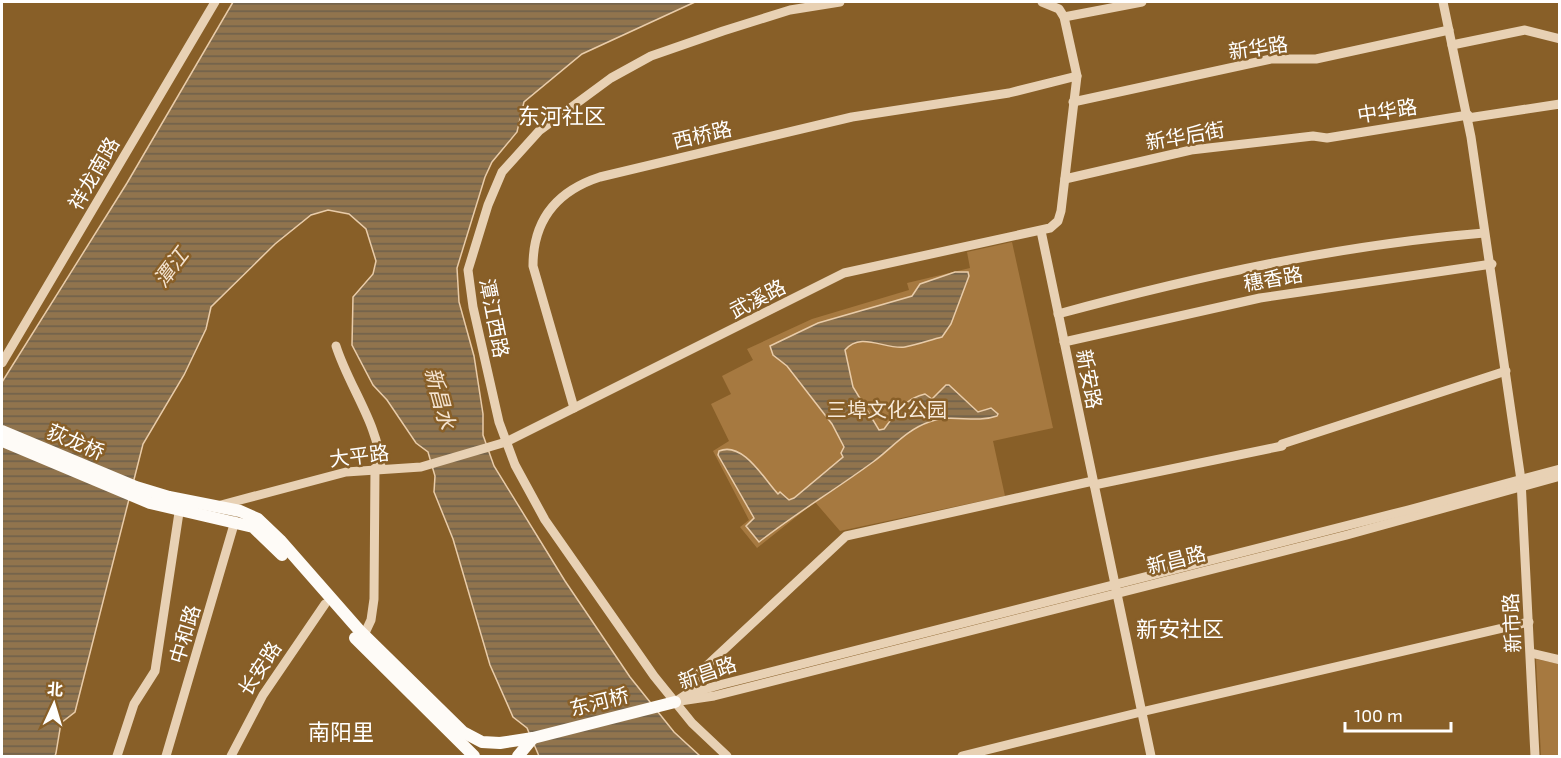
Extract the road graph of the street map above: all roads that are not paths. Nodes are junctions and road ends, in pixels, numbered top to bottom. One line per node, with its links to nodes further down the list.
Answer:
1 (215, 2): 23 (street, 祥龙南路)
2 (840, 2): 28 (street, 潭江西路)
3 (1142, 2): 6 (street)
4 (1443, 2): 8 (street, 新市路)
5 (1046, 3): 6 (street); 7 (street)
6 (1089, 12): 7 (street)
7 (1064, 17): 11 (street)
8 (1449, 30): 10 (street, 新市路); 12 (street, 新华路)
9 (1560, 39): 10 (street)
10 (1452, 45): 14 (street, 新市路)
11 (1077, 76): 12 (street); 25 (street, 西桥路)
12 (1073, 102): 16 (street)
13 (1560, 104): 14 (street, 中华路)
14 (1468, 117): 15 (street, 中华路); 18 (street, 新市路)
15 (1313, 136): 16 (street, 新华后街)
16 (1065, 179): 17 (street)
17 (1041, 231): 20 (street, 新安路); 25 (street, 武溪路)
18 (1484, 232): 19 (street, 新市路); 20 (street)
19 (1491, 264): 21 (street, 穗香路); 24 (street, 新市路)
20 (1059, 314): 21 (street, 新安路)
21 (1064, 342): 32 (street, 新安路)
22 (336, 346): 29 (street)
23 (2, 363)
24 (1506, 370): 32 (street); 33 (street, 新市路)
25 (574, 408): 28 (street, 武溪路)
26 (2, 431): 34 (main road, 荻龙桥)
27 (2, 440): 34 (main road, 荻龙桥)
28 (506, 442): 29 (street, 大平路); 45 (street, 潭江西路)
29 (378, 468): 36 (street, 大平路); 41 (street)
30 (1560, 469): 33 (street, 新昌路)
31 (1560, 476): 33 (street, 新昌路)
32 (1093, 483): 38 (street, 新安路); 44 (street)
33 (1521, 483): 38 (street, 新昌路); 40 (street, 新市路)
34 (134, 491): 35 (main road)
35 (180, 505): 36 (main road, 东河桥); 37 (main road); 48 (street)
36 (217, 506): 41 (main road, 东河桥)
37 (235, 521): 39 (main road); 49 (street, 中和路)
38 (1115, 589): 44 (street, 新昌路); 45 (street, 新昌路); 46 (street, 新安路)
39 (325, 604): 50 (street, 长安路); 51 (main road)
40 (1529, 622): 42 (street, 新市路); 46 (street)
41 (364, 635): 47 (main road, 东河桥)
42 (1531, 653): 43 (street); 57 (street, 新市路)
43 (1560, 660)
44 (687, 694): 45 (street, 新昌路)
45 (675, 702): 47 (main road, 东河桥); 54 (street, 潭江西路)
46 (1141, 712): 55 (street); 56 (street, 新安路)
47 (531, 740): 52 (main road); 53 (street)
48 (117, 756)
49 (166, 756)
50 (231, 756)
51 (474, 756)
52 (518, 756)
53 (528, 756)
54 (727, 756)
55 (962, 756)
56 (1151, 756)
57 (1535, 756)

